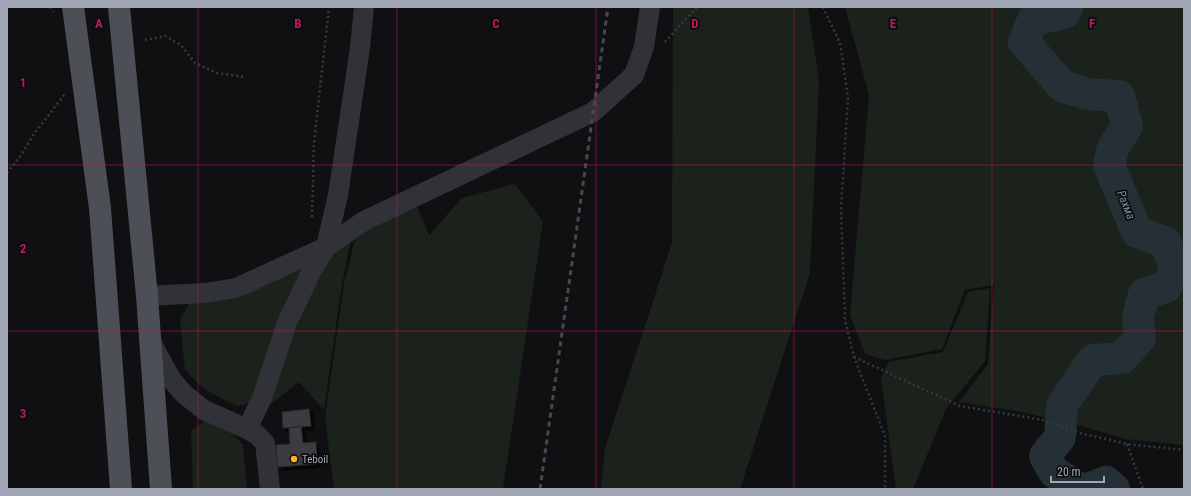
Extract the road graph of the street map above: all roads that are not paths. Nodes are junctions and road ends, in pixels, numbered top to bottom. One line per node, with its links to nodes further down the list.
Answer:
1 (73, 7): 9 (main road)
2 (119, 7): 6 (main road)
3 (364, 7): 5 (street)
4 (650, 7): 5 (street)
5 (326, 247): 6 (street); 8 (street)
6 (147, 296): 7 (main road)
7 (151, 342): 8 (street); 10 (main road)
8 (247, 429): 11 (street)
9 (120, 489)
10 (161, 489)
11 (270, 489)

